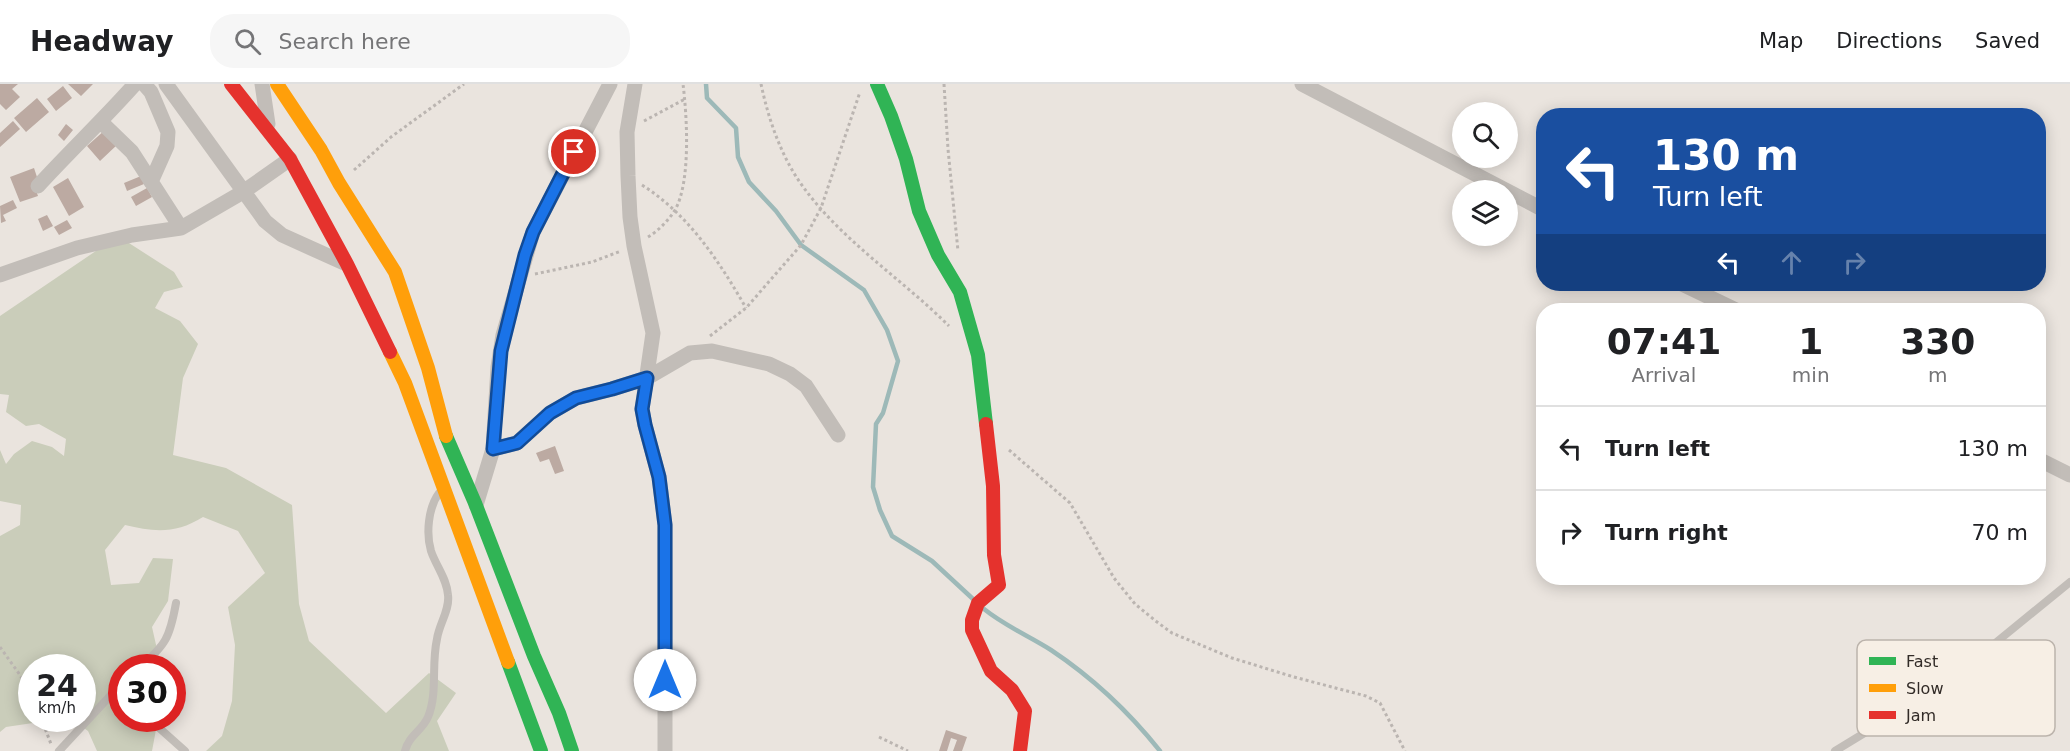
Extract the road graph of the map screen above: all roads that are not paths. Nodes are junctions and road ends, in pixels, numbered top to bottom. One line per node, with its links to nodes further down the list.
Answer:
1 (135, 84): 11 (street)
2 (144, 84): 14 (street)
3 (166, 84): 16 (street)
4 (231, 84): 12 (main road)
5 (262, 84): 12 (street)
6 (277, 84): 29 (main road)
7 (610, 84): 25 (street)
8 (635, 84): 23 (street)
9 (877, 84): 43 (main road)
10 (1302, 84): 17 (street)
11 (101, 122): 14 (street); 15 (street)
12 (269, 130): 13 (main road)
13 (290, 159): 16 (street); 19 (main road)
14 (151, 182): 18 (street)
15 (38, 186)
16 (243, 192): 18 (street); 19 (street)
17 (1536, 206)
18 (181, 228): 20 (street)
19 (347, 264): 28 (main road)
20 (0, 275)
21 (1697, 291): 22 (street)
22 (1721, 303)
23 (647, 378): 24 (street); 25 (street); 42 (street)
24 (838, 435)
25 (493, 449): 29 (street)
26 (2046, 463): 27 (street)
27 (2070, 475)
28 (443, 487): 39 (lane); 40 (main road)
29 (476, 505): 41 (main road)
30 (2070, 582): 32 (lane)
31 (176, 603): 33 (lane)
32 (1999, 640)
33 (156, 654)
34 (108, 696): 37 (lane)
35 (164, 732): 38 (lane)
36 (1859, 736): 44 (lane)
37 (59, 751)
38 (185, 751)
39 (405, 751)
40 (541, 751)
41 (572, 751)
42 (665, 751)
43 (1020, 751)
44 (1834, 751)

